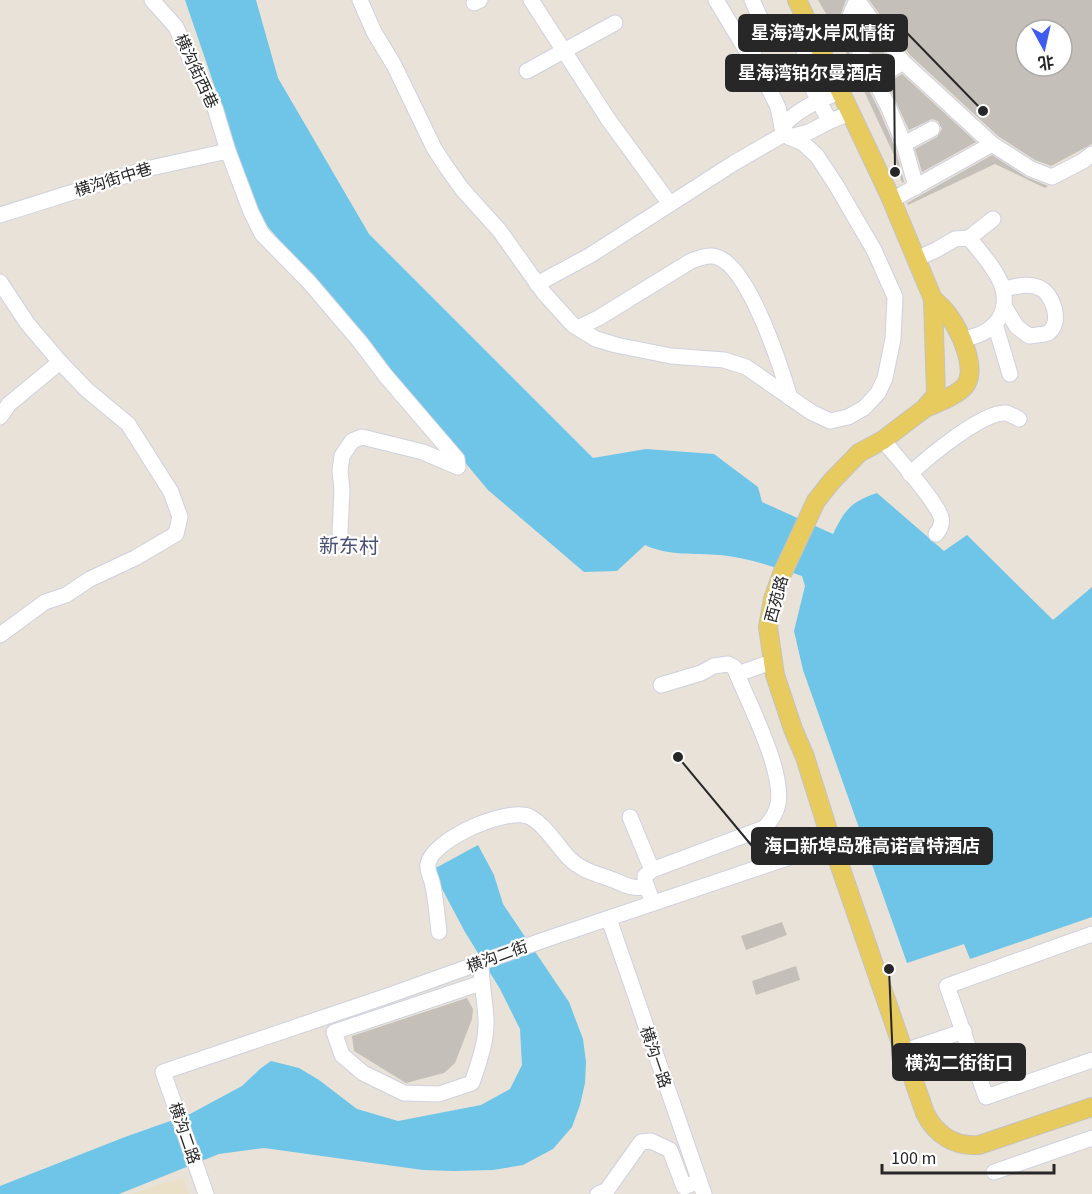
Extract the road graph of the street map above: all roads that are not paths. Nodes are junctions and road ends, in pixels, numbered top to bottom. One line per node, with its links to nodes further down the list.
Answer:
1 (152, 0): 23 (street, 横沟街西巷)
2 (360, 0): 33 (street)
3 (531, 0): 10 (street)
4 (716, 0): 11 (street)
5 (752, 0): 11 (street)
6 (797, 0): 9 (main road, 西苑路)
7 (857, 0): 12 (street); 14 (street)
8 (615, 23): 10 (street)
9 (814, 34): 15 (main road, 西苑路); 16 (street)
10 (565, 52): 13 (street); 27 (street)
11 (750, 58): 20 (street)
12 (903, 62): 14 (street); 22 (street)
13 (527, 71)
14 (875, 79): 21 (street)
15 (841, 91): 16 (street); 17 (main road, 西苑路)
16 (819, 100): 18 (street); 20 (street)
17 (851, 113): 18 (street); 26 (main road, 西苑路)
18 (830, 121): 20 (street)
19 (932, 129): 21 (street)
20 (786, 132): 27 (street); 42 (street)
21 (904, 144): 25 (street)
22 (992, 144): 24 (street); 25 (street)
23 (228, 151): 28 (street, 横沟街中巷); 48 (street, 横沟街西巷)
24 (1092, 154)
25 (916, 186): 26 (street)
26 (892, 200): 31 (main road, 西苑路)
27 (670, 204): 33 (street)
28 (0, 216)
29 (993, 219): 30 (street)
30 (969, 238): 31 (street); 34 (street)
31 (916, 259): 35 (main road, 西苑路)
32 (0, 282): 40 (street)
33 (537, 284): 38 (street)
34 (1003, 289): 36 (street); 36 (street)
35 (933, 299): 39 (main road); 43 (main road, 西苑路)
36 (1004, 306): 37 (street)
37 (995, 324): 39 (street); 41 (street)
38 (578, 328): 42 (street); 42 (street)
39 (961, 339): 43 (main road)
40 (60, 362): 44 (street); 50 (street)
41 (1010, 374)
42 (790, 398)
43 (924, 410): 46 (main road, 西苑路)
44 (0, 417)
45 (1019, 419): 47 (street)
46 (883, 440): 47 (street); 51 (main road, 西苑路)
47 (910, 474): 49 (street)
48 (340, 532)
49 (936, 534)
50 (0, 635)
51 (772, 662): 52 (street); 55 (main road, 西苑路)
52 (737, 674): 53 (street); 56 (street)
53 (661, 685)
54 (630, 817): 56 (street)
55 (832, 843): 58 (street, 横沟二街); 67 (main road, 西苑路)
56 (652, 870): 57 (street)
57 (647, 887): 58 (street); 60 (street)
58 (653, 903): 59 (street, 横沟二街)
59 (609, 919): 62 (street, 横沟二街); 73 (street, 横沟一路)
60 (439, 932)
61 (1092, 934): 66 (street)
62 (481, 962): 63 (street); 64 (street, 横沟二街)
63 (481, 983): 65 (street); 65 (street)
64 (369, 1002): 65 (street); 69 (street, 横沟二街)
65 (374, 1018)
66 (964, 1031): 67 (street); 68 (street)
67 (904, 1051): 70 (main road, 西苑路)
68 (1092, 1060)
69 (163, 1072): 76 (street, 横沟二路)
70 (1092, 1107)
71 (1092, 1138): 72 (street)
72 (994, 1172)
73 (702, 1187): 74 (street)
74 (685, 1190): 75 (street)
75 (604, 1193)
76 (206, 1194)

